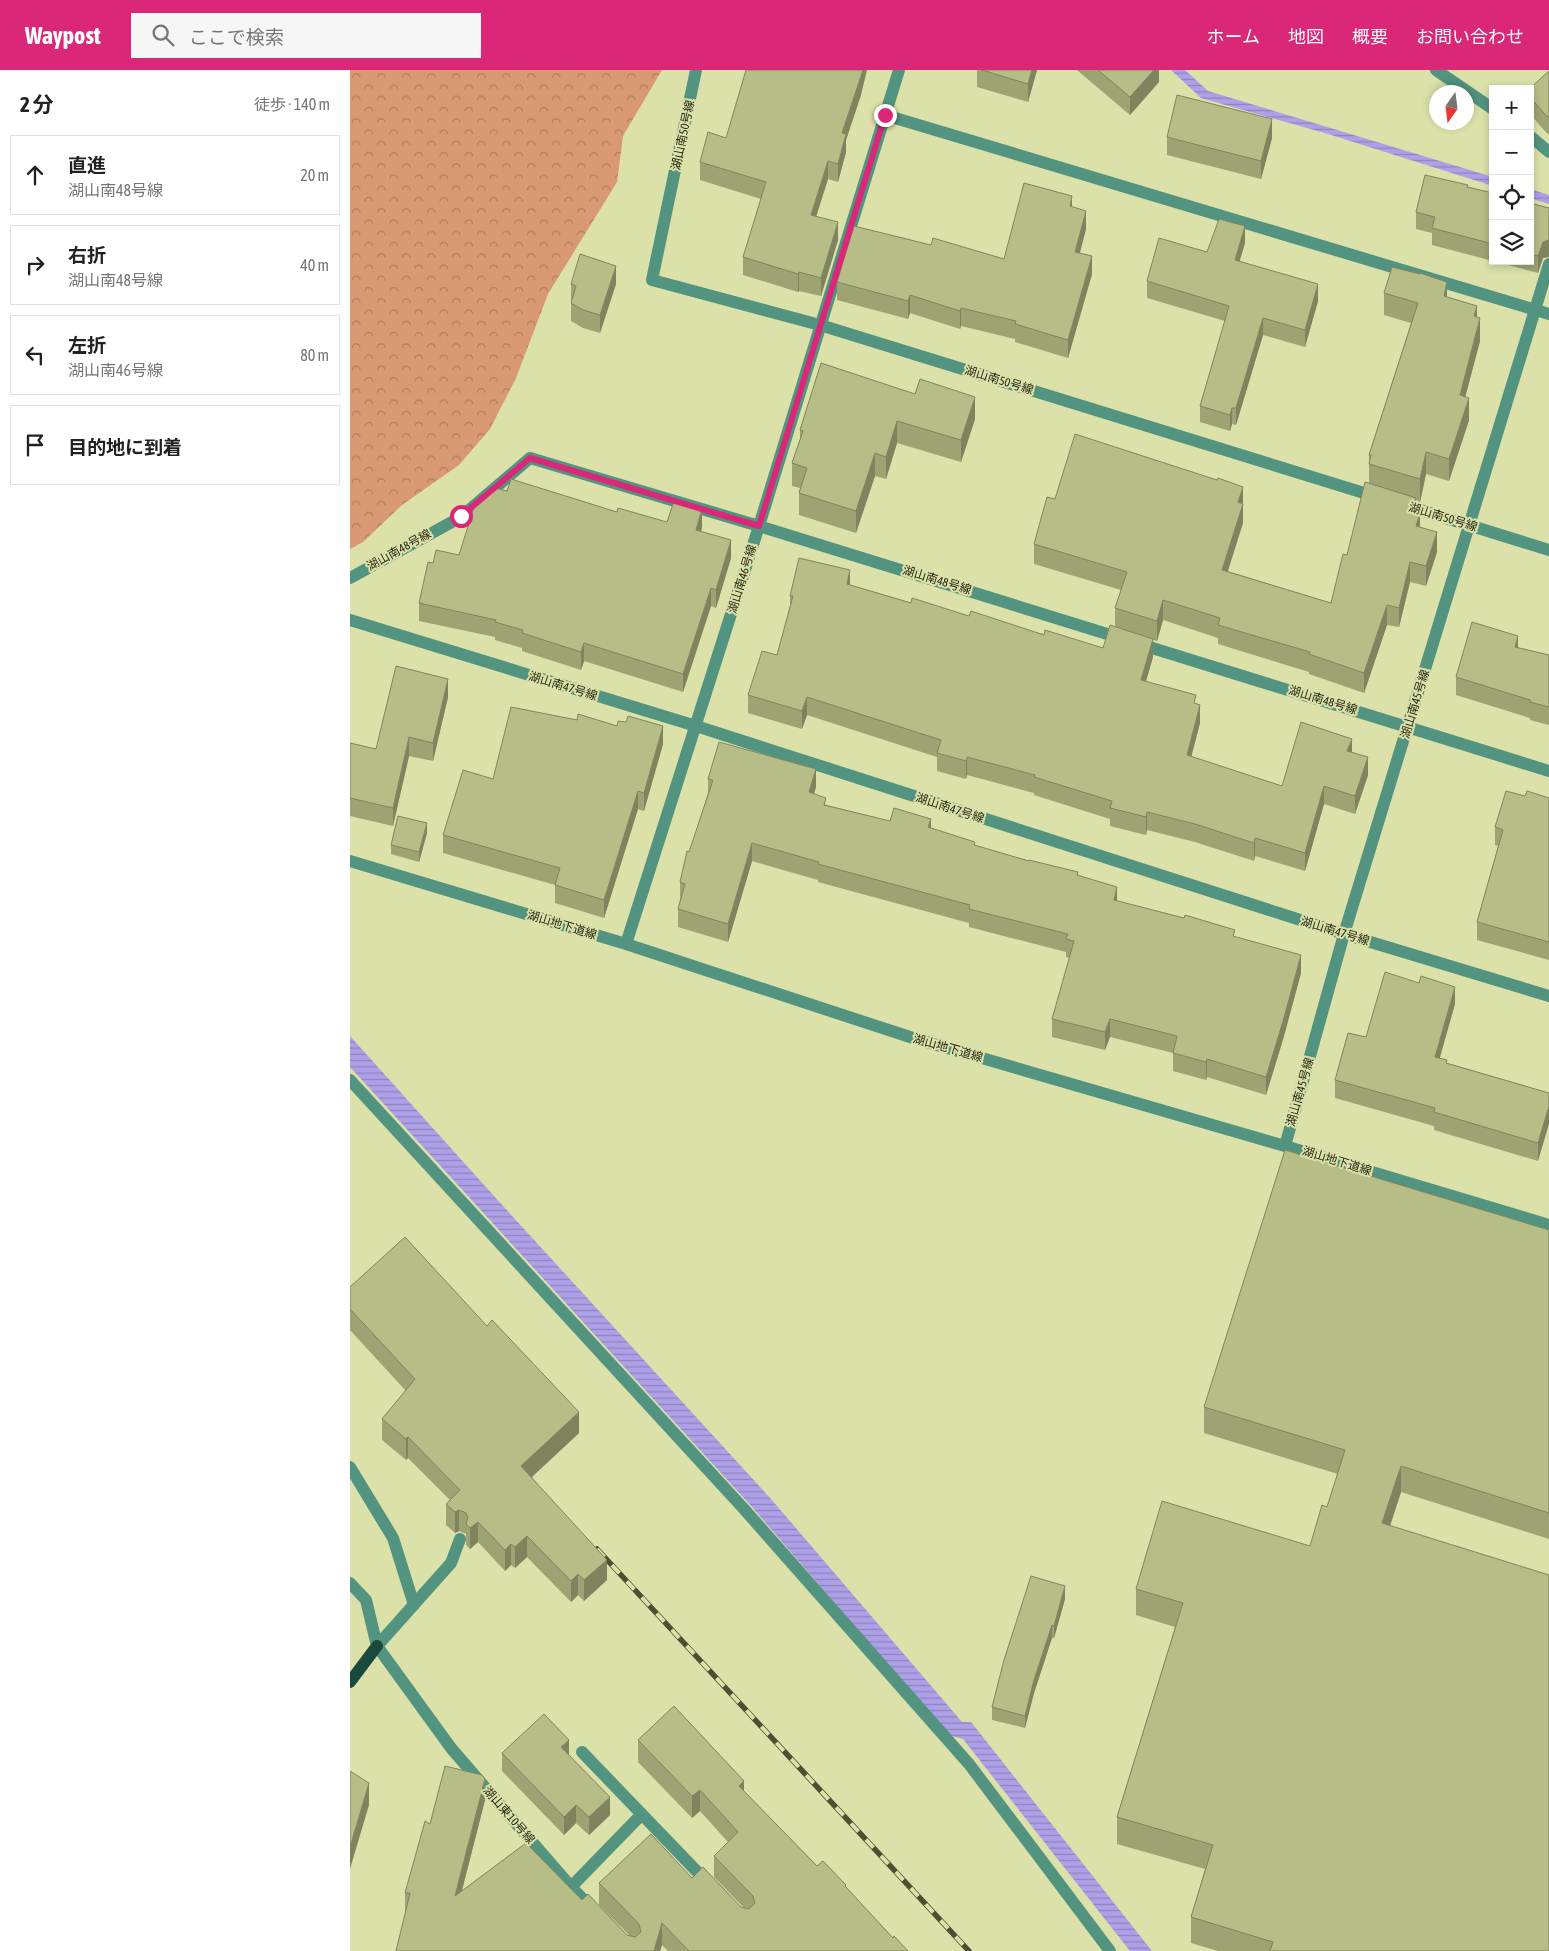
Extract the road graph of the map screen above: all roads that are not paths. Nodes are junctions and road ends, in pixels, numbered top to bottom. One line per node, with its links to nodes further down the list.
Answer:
1 (696, 70): 11 (street, 湖山南50号線)
2 (899, 70): 5 (street, 湖山南46号線)
3 (1436, 70): 4 (street)
4 (1489, 106)
5 (885, 115): 9 (street); 11 (street, 湖山南46号線)
6 (1534, 139): 7 (street)
7 (1549, 152)
8 (1549, 264): 9 (street, 湖山南45号線)
9 (1534, 309): 10 (street); 12 (street, 湖山南45号線)
10 (1549, 314)
11 (820, 325): 12 (street, 湖山南50号線); 13 (street, 湖山南46号線)
12 (1468, 525): 14 (street, 湖山南50号線); 18 (street, 湖山南45号線)
13 (759, 526): 15 (street, 湖山南48号線); 17 (street, 湖山南46号線); 18 (street, 湖山南48号線)
14 (1549, 550)
15 (350, 578)
16 (350, 620): 17 (street, 湖山南47号線)
17 (696, 726): 21 (street, 湖山南47号線); 22 (street, 湖山南46号線)
18 (1408, 726): 19 (street, 湖山南48号線); 21 (street, 湖山南45号線)
19 (1549, 771)
20 (350, 861): 22 (street, 湖山地下道線)
21 (1344, 934): 23 (street, 湖山南47号線); 25 (street, 湖山南45号線)
22 (626, 944): 25 (street, 湖山地下道線)
23 (1549, 996)
24 (350, 1080): 38 (street)
25 (1285, 1146): 26 (street, 湖山地下道線)
26 (1549, 1225)
27 (350, 1467): 30 (street)
28 (460, 1539): 30 (street)
29 (350, 1583): 31 (street)
30 (414, 1605): 31 (street)
31 (377, 1646): 32 (main road); 35 (street, 湖山東10号線)
32 (350, 1682)
33 (582, 1752): 34 (street)
34 (642, 1814): 35 (street); 36 (street)
35 (571, 1887): 37 (street, 湖山東10号線)
36 (714, 1889)
37 (605, 1922)
38 (1110, 1951)

